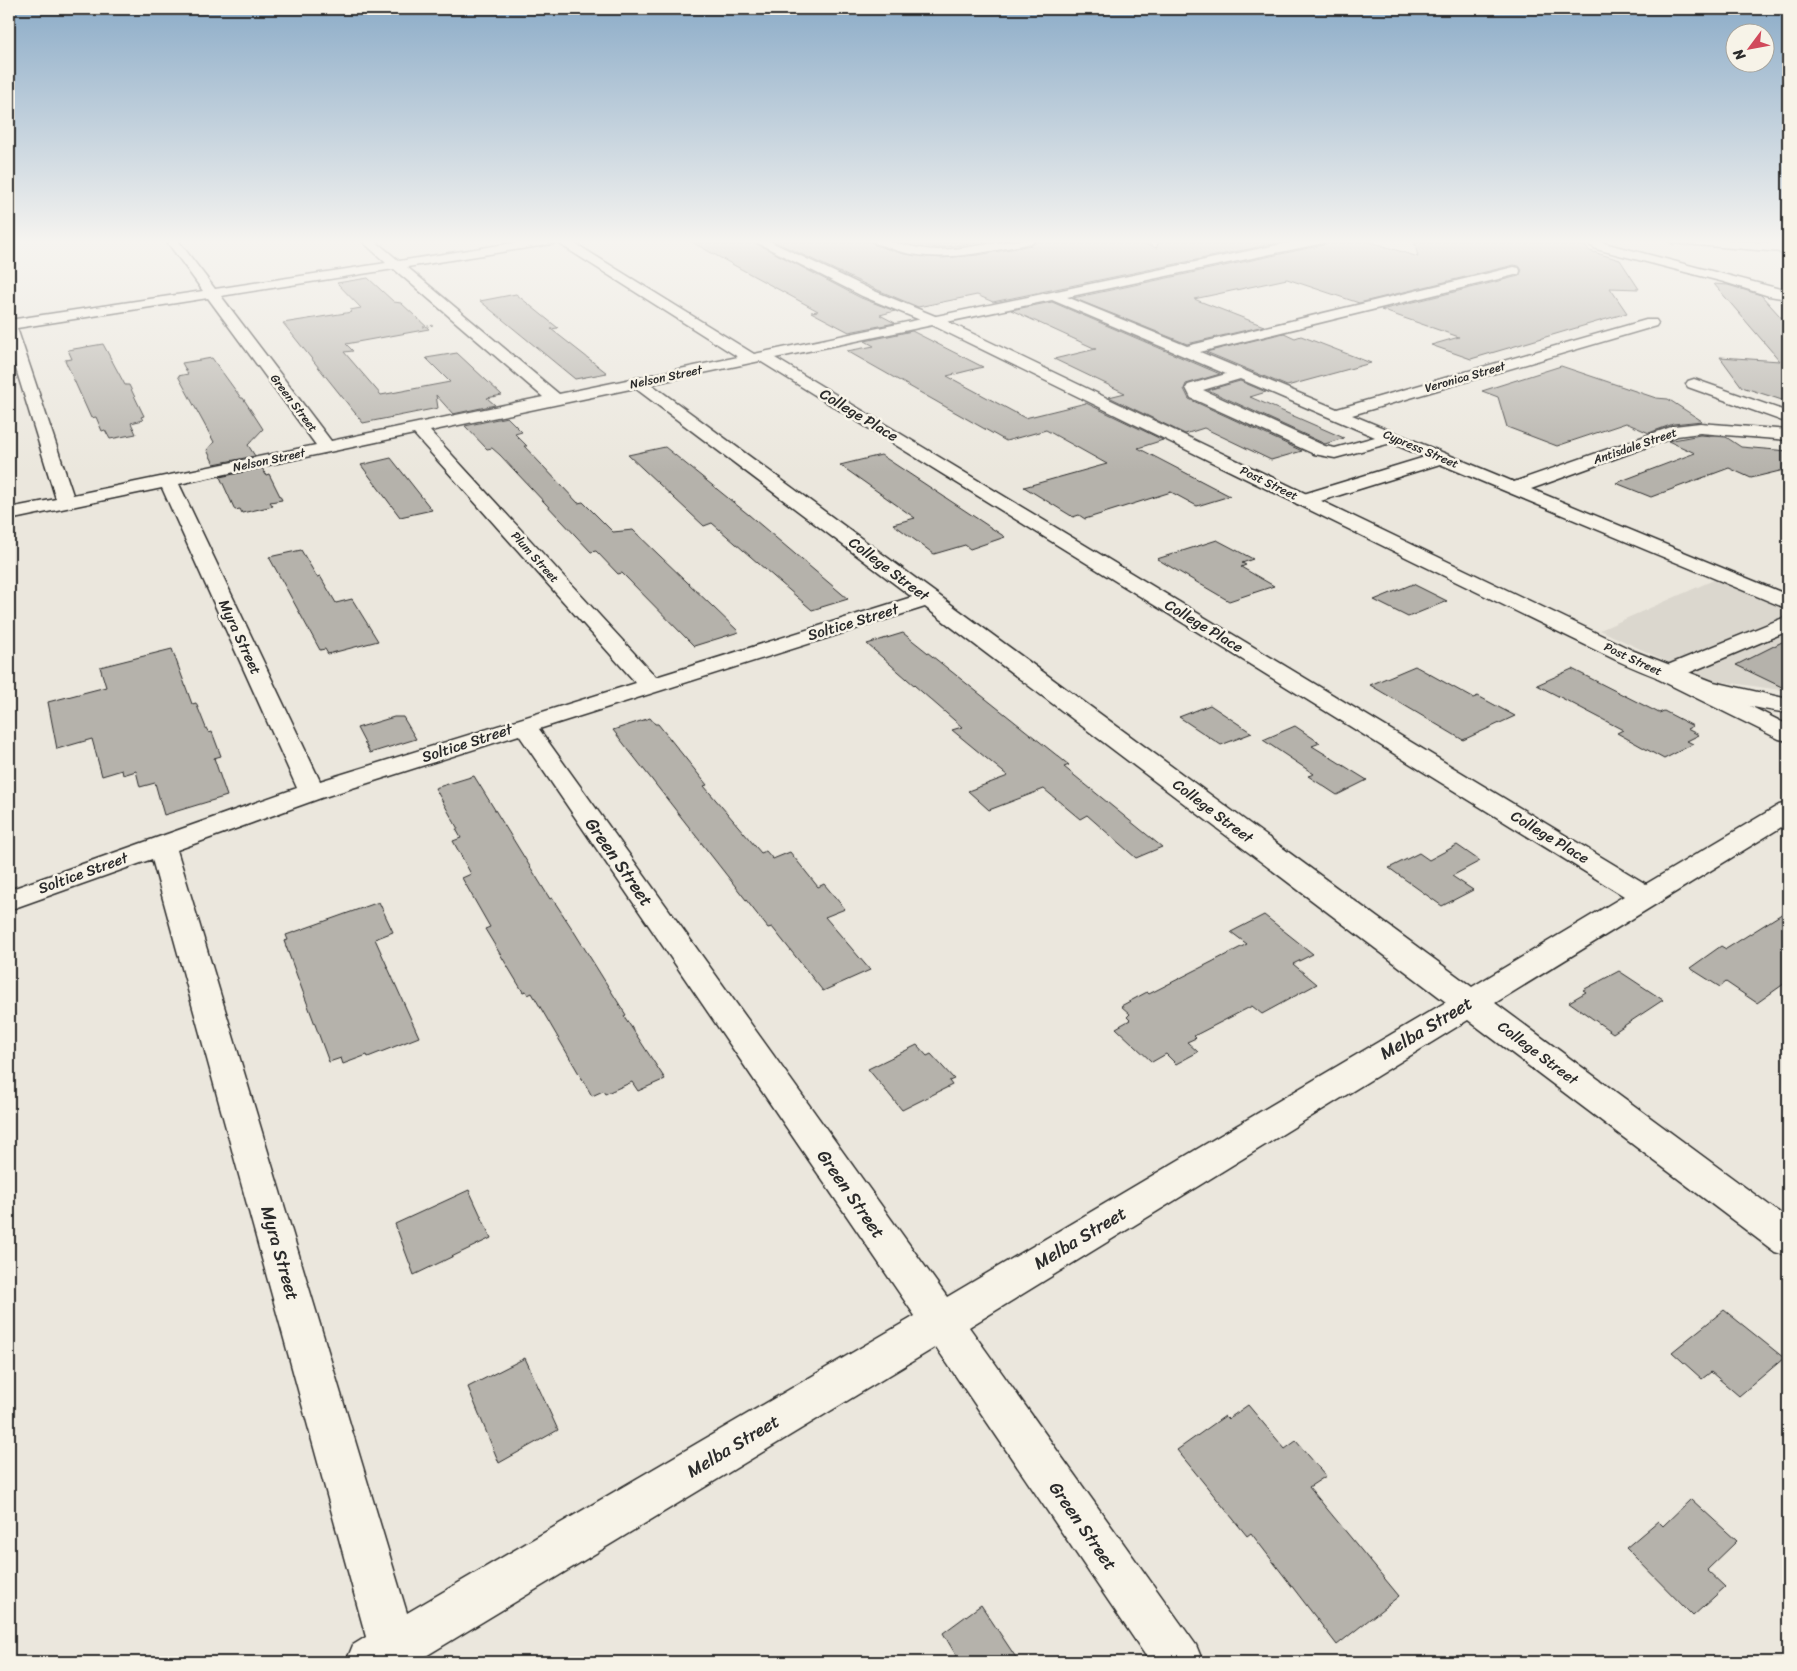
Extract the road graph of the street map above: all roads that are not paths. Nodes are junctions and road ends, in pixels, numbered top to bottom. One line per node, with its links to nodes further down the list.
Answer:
1 (62, 317): 11 (street)
2 (229, 317): 23 (street, Green Street)
3 (458, 317): 17 (street)
4 (690, 317): 13 (street)
5 (925, 317): 9 (street, Post Street)
6 (954, 317): 9 (street, Nelson Street)
7 (1104, 317): 12 (street, Cypress Street)
8 (1325, 317): 12 (street)
9 (935, 321): 13 (street, Nelson Street); 27 (street, Post Street)
10 (1651, 323): 18 (street, Veronica Street)
11 (9, 325): 28 (street)
12 (1185, 351): 14 (street, Cypress Street)
13 (758, 358): 15 (street, Nelson Street); 41 (street, College Place)
14 (1241, 374): 18 (street, Cypress Street); 22 (street)
15 (638, 383): 17 (street, Nelson Street); 30 (street, College Street)
16 (1694, 384): 19 (street)
17 (556, 400): 20 (street, Nelson Street)
18 (1336, 414): 22 (street, Cypress Street)
19 (1788, 418)
20 (419, 429): 23 (street, Nelson Street); 34 (street, Plum Street)
21 (1788, 435): 26 (street, Antisdale Street)
22 (1393, 437): 24 (street, Cypress Street)
23 (327, 448): 25 (street, Nelson Street)
24 (1441, 458): 26 (street, Cypress Street); 27 (street)
25 (168, 481): 28 (street, Nelson Street); 38 (street, Myra Street)
26 (1515, 488): 31 (street, Cypress Street)
27 (1304, 500): 33 (street, Post Street)
28 (66, 502): 29 (street, Nelson Street)
29 (9, 514)
30 (929, 599): 34 (street, Soltice Street); 43 (street, College Street)
31 (1788, 603)
32 (1788, 623): 33 (street)
33 (1669, 676): 35 (street, Post Street); 37 (street)
34 (651, 684): 36 (street, Soltice Street)
35 (1788, 706)
36 (524, 725): 38 (street, Soltice Street); 45 (street, Green Street)
37 (1788, 734)
38 (312, 792): 40 (street, Soltice Street)
39 (1788, 811): 41 (street, Melba Street)
40 (162, 845): 42 (street, Soltice Street); 46 (street, Myra Street)
41 (1645, 896): 43 (street, Melba Street)
42 (9, 900)
43 (1469, 1002): 44 (street, College Street); 45 (street, Melba Street)
44 (1788, 1240)
45 (940, 1323): 46 (street, Melba Street); 47 (street, Green Street)
46 (387, 1658)
47 (1179, 1662)

